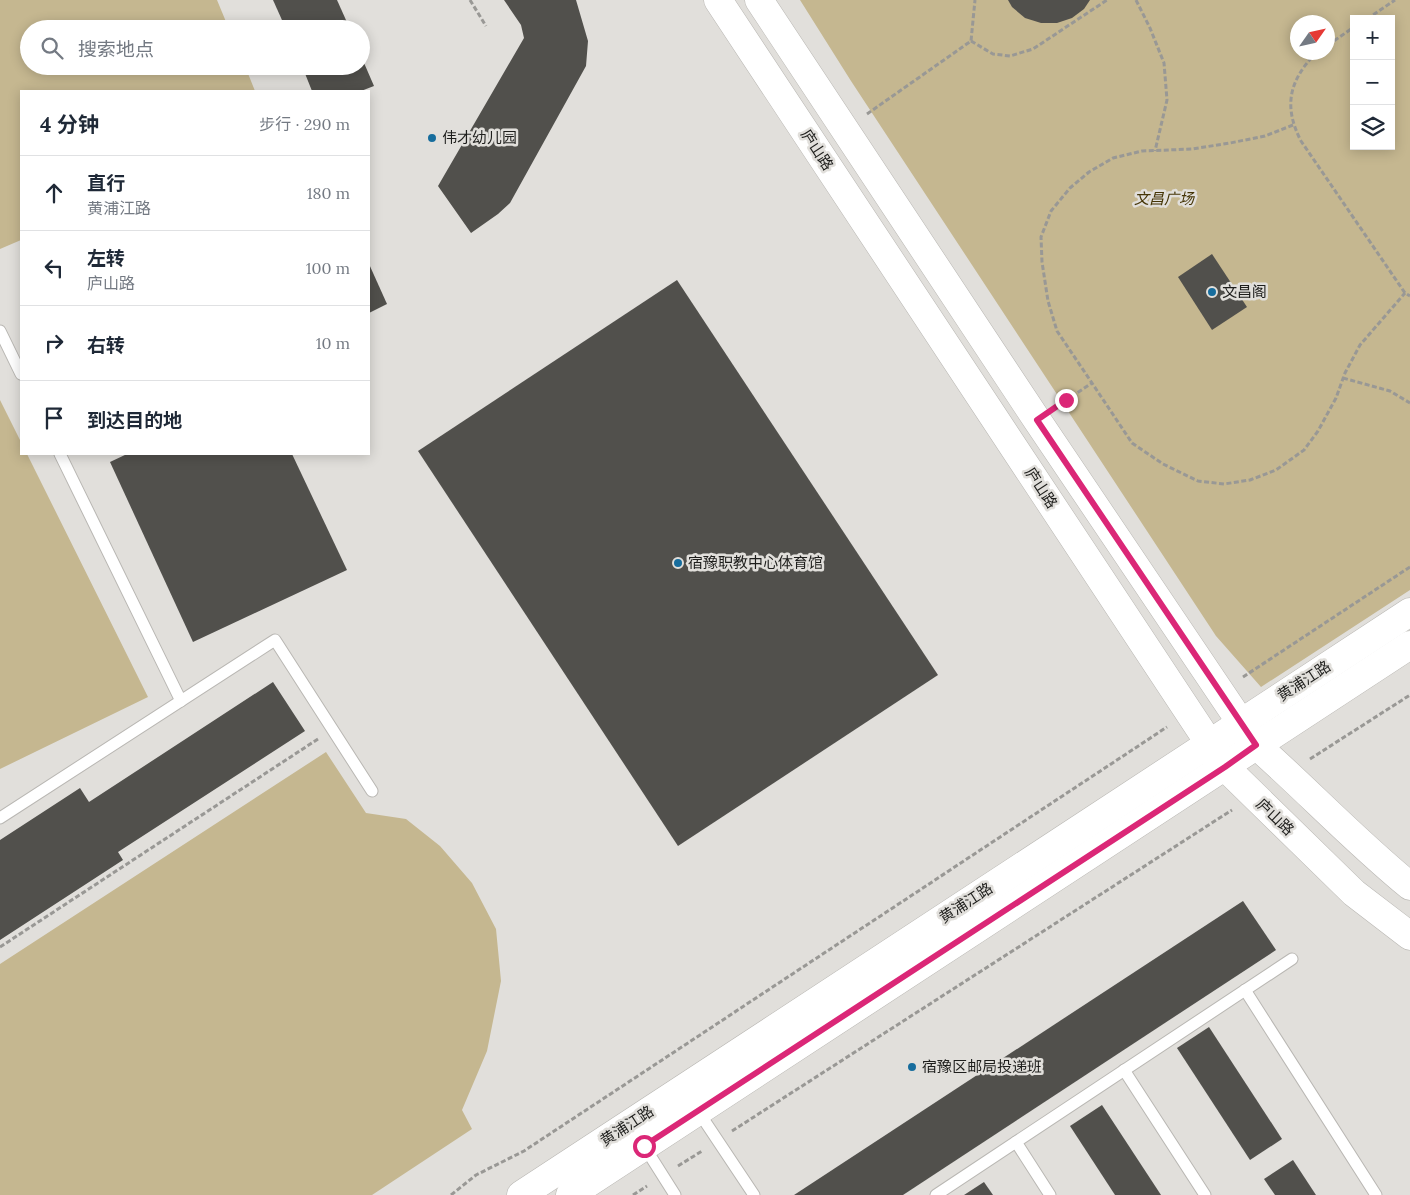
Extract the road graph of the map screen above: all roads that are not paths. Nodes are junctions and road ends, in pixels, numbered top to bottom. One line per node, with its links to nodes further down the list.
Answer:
1 (718, 0): 11 (street, 庐山路)
2 (759, 0): 10 (street)
3 (0, 331): 4 (lane)
4 (5, 354): 5 (lane)
5 (20, 373)
6 (60, 455): 9 (lane)
7 (1410, 612): 10 (street, 黄浦江路)
8 (1410, 645): 12 (street, 黄浦江路)
9 (181, 701): 14 (lane); 15 (lane)
10 (1241, 723): 11 (street, 黄浦江路); 12 (street)
11 (1209, 744): 13 (street, 庐山路); 24 (street, 黄浦江路)
12 (1256, 745): 13 (street, 黄浦江路); 16 (street)
13 (1225, 767): 17 (street, 庐山路); 21 (street, 黄浦江路)
14 (372, 791)
15 (0, 818)
16 (1410, 886)
17 (1410, 936)
18 (1292, 959): 19 (lane)
19 (1245, 990): 20 (lane); 31 (lane)
20 (1124, 1070): 22 (lane); 30 (lane)
21 (697, 1110): 23 (street, 黄浦江路); 27 (lane)
22 (1016, 1142): 28 (lane); 29 (lane)
23 (644, 1146): 25 (street, 黄浦江路); 26 (lane)
24 (521, 1195)
25 (570, 1195)
26 (675, 1195)
27 (754, 1195)
28 (936, 1195)
29 (1050, 1195)
30 (1205, 1195)
31 (1376, 1195)

